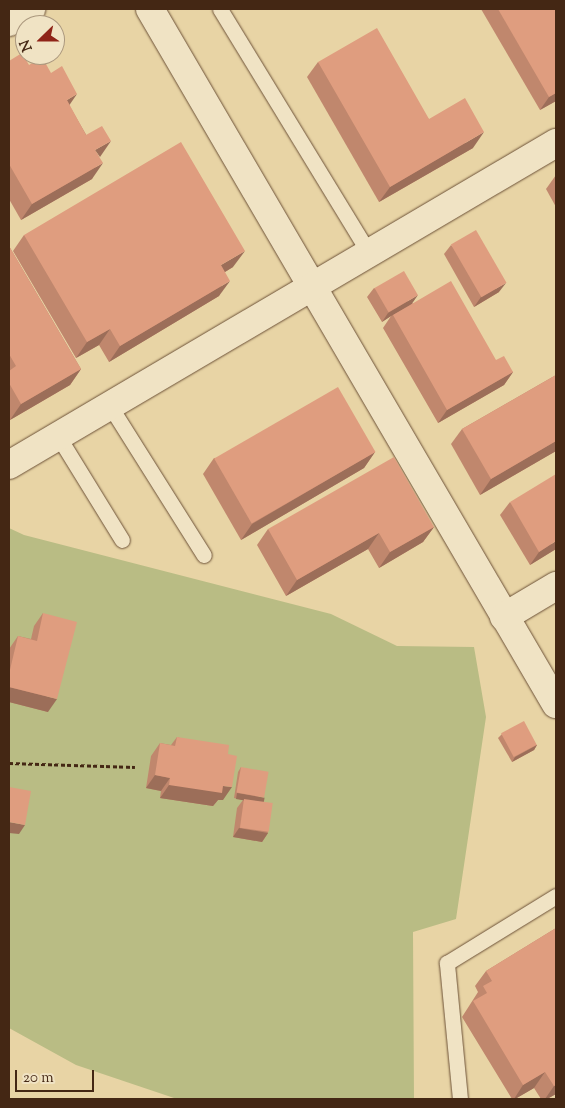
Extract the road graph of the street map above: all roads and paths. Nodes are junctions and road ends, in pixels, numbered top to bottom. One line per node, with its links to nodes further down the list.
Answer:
1 (31, 9): 4 (street)
2 (150, 9): 7 (street)
3 (220, 9): 6 (lane)
4 (9, 22)
5 (556, 143): 6 (street)
6 (369, 253): 7 (street)
7 (313, 286): 8 (street); 14 (street)
8 (110, 406): 9 (street); 12 (lane)
9 (58, 436): 10 (street); 11 (lane)
10 (9, 465)
11 (122, 540)
12 (204, 555)
13 (556, 586): 14 (street)
14 (504, 617): 15 (street)
15 (556, 704)
16 (9, 763): 17 (path)
17 (135, 767)
18 (556, 896): 19 (lane)
19 (460, 1099)

